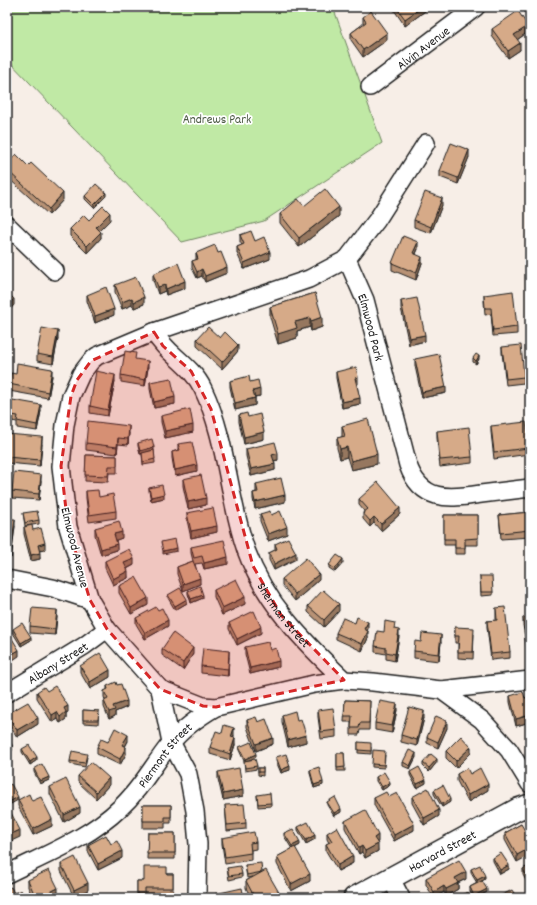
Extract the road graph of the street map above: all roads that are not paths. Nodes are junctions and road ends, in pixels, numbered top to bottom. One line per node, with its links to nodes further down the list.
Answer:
1 (476, 7): 2 (street, Alvin Avenue)
2 (370, 87)
3 (426, 143): 5 (street)
4 (7, 225): 6 (street)
5 (347, 258): 7 (street); 8 (street, Elmwood Park)
6 (55, 271)
7 (154, 332): 10 (street, Elmwood Avenue); 12 (street, Sherman Street)
8 (530, 488)
9 (7, 579): 10 (street)
10 (90, 600): 11 (street, Elmwood Avenue)
11 (107, 629): 14 (street, Elmwood Avenue); 16 (street, Albany Street)
12 (344, 680): 15 (street); 17 (street, Piermont Street)
13 (530, 680): 15 (street)
14 (160, 689): 17 (street, Elmwood Avenue); 18 (street, Elmwood Avenue)
15 (441, 690): 19 (street)
16 (7, 693)
17 (216, 708): 18 (street, Piermont Street)
18 (171, 742): 21 (street, Piermont Street); 23 (street, Elmwood Avenue)
19 (530, 784)
20 (530, 805): 22 (street, Harvard Street)
21 (7, 874)
22 (391, 879): 24 (street, Harvard Street); 25 (street)
23 (197, 898)
24 (354, 898)
25 (401, 898)

